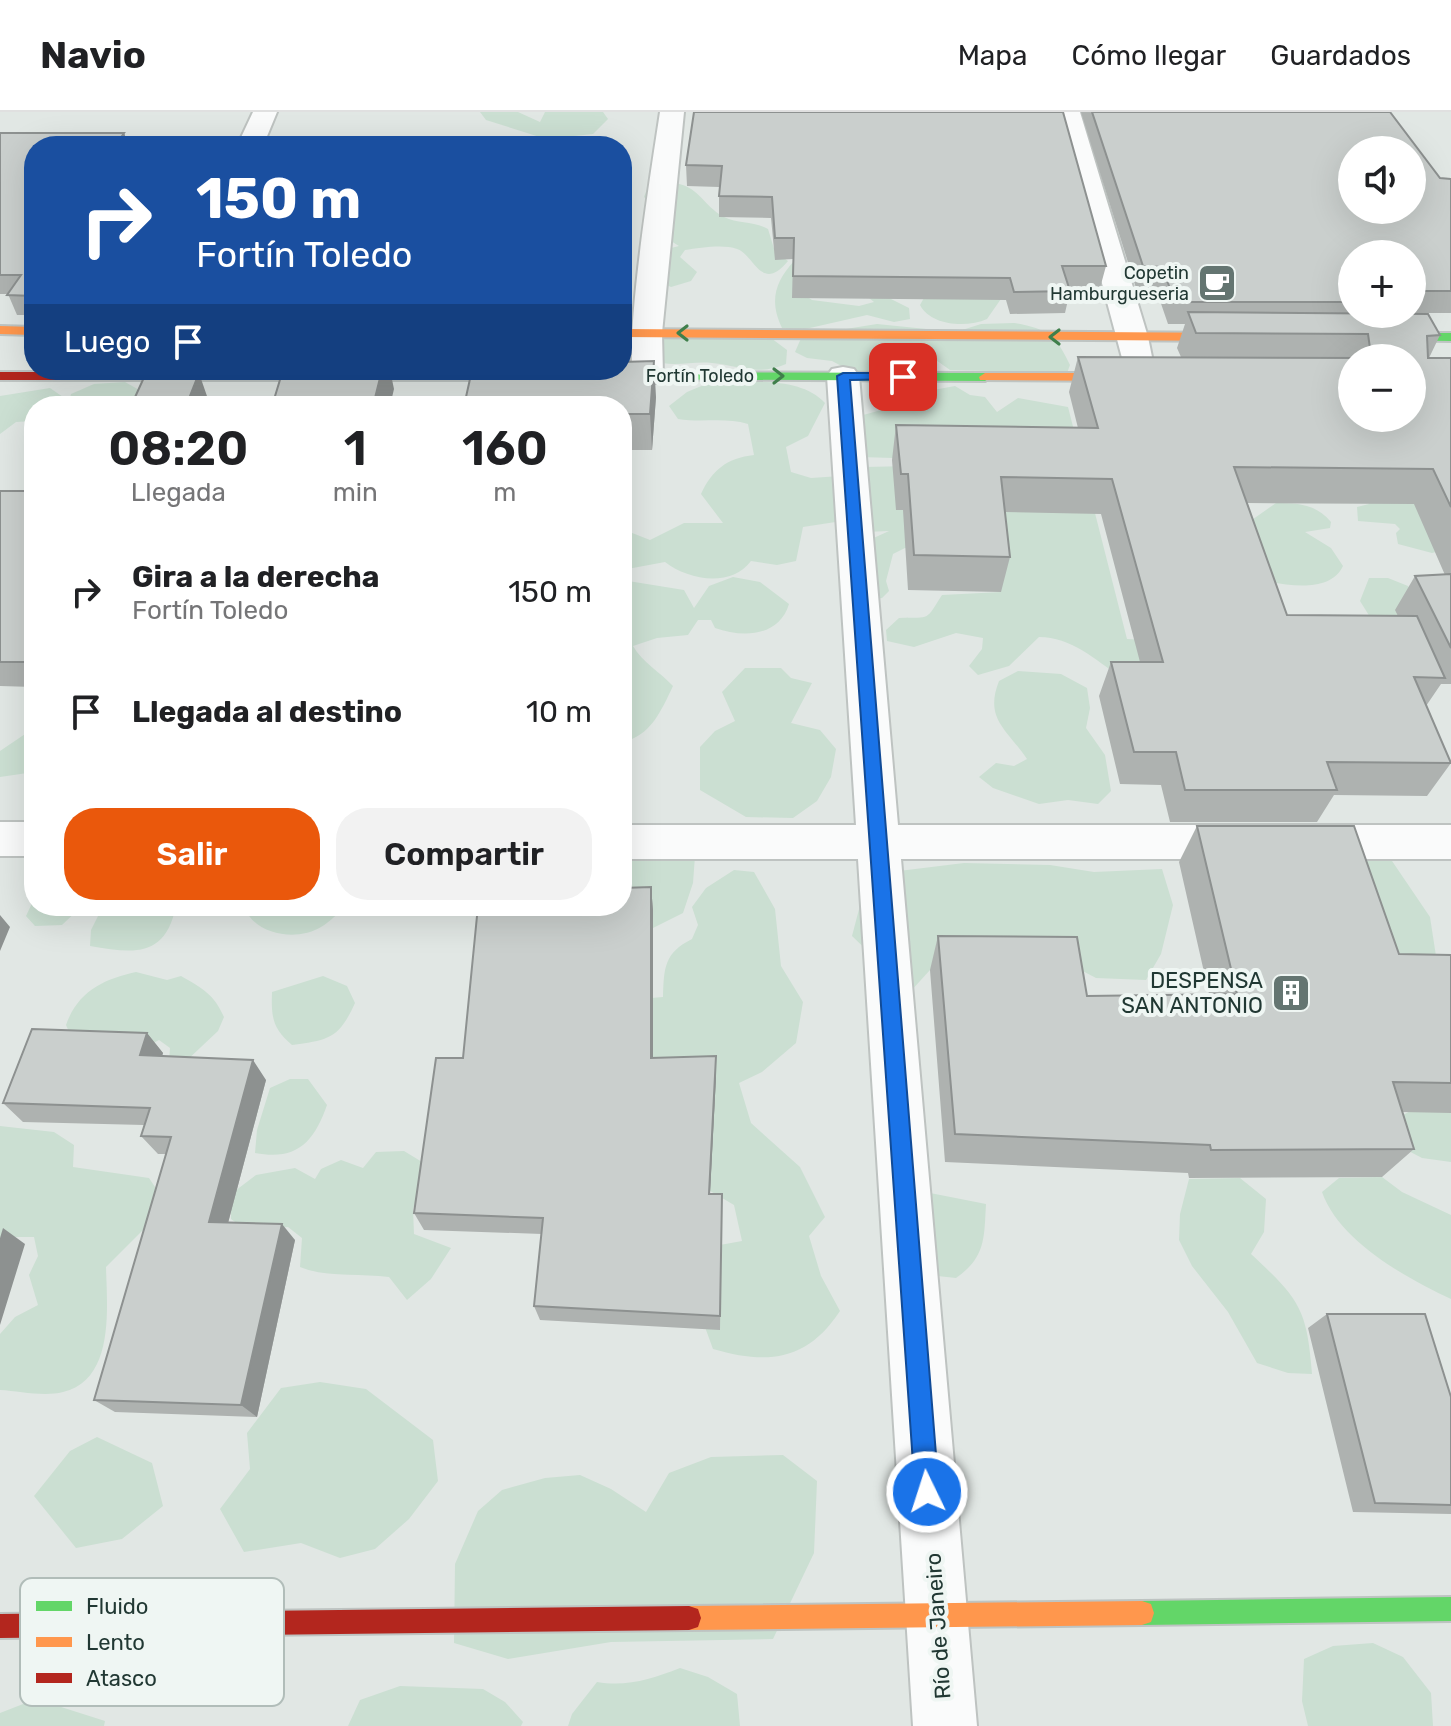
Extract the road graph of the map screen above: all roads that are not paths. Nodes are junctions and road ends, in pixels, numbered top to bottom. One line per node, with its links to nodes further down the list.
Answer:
1 (265, 112): 4 (street)
2 (672, 112): 7 (street)
3 (1068, 112): 8 (street)
4 (254, 136)
5 (0, 330): 6 (street)
6 (24, 331)
7 (635, 333): 8 (street, Fortín Toledo, one-way to 7); 15 (street)
8 (1133, 337): 9 (street, Fortín Toledo); 17 (street)
9 (1260, 337)
10 (1356, 337): 11 (street)
11 (1451, 337)
12 (0, 376): 13 (street, Fortín Toledo)
13 (24, 376)
14 (632, 376): 15 (street, Fortín Toledo)
15 (647, 376): 16 (street, Fortín Toledo, one-way to 16)
16 (843, 376): 17 (street, Fortín Toledo); 22 (street, Río de Janeiro)
17 (1148, 378)
18 (0, 839): 19 (street)
19 (24, 839)
20 (632, 842): 22 (street)
21 (1451, 842): 22 (street)
22 (880, 843): 24 (street, Río de Janeiro)
23 (1451, 1609): 24 (street)
24 (937, 1617): 25 (street); 28 (street, Río de Janeiro)
25 (284, 1623)
26 (0, 1626): 27 (street)
27 (20, 1626)
28 (945, 1726)

